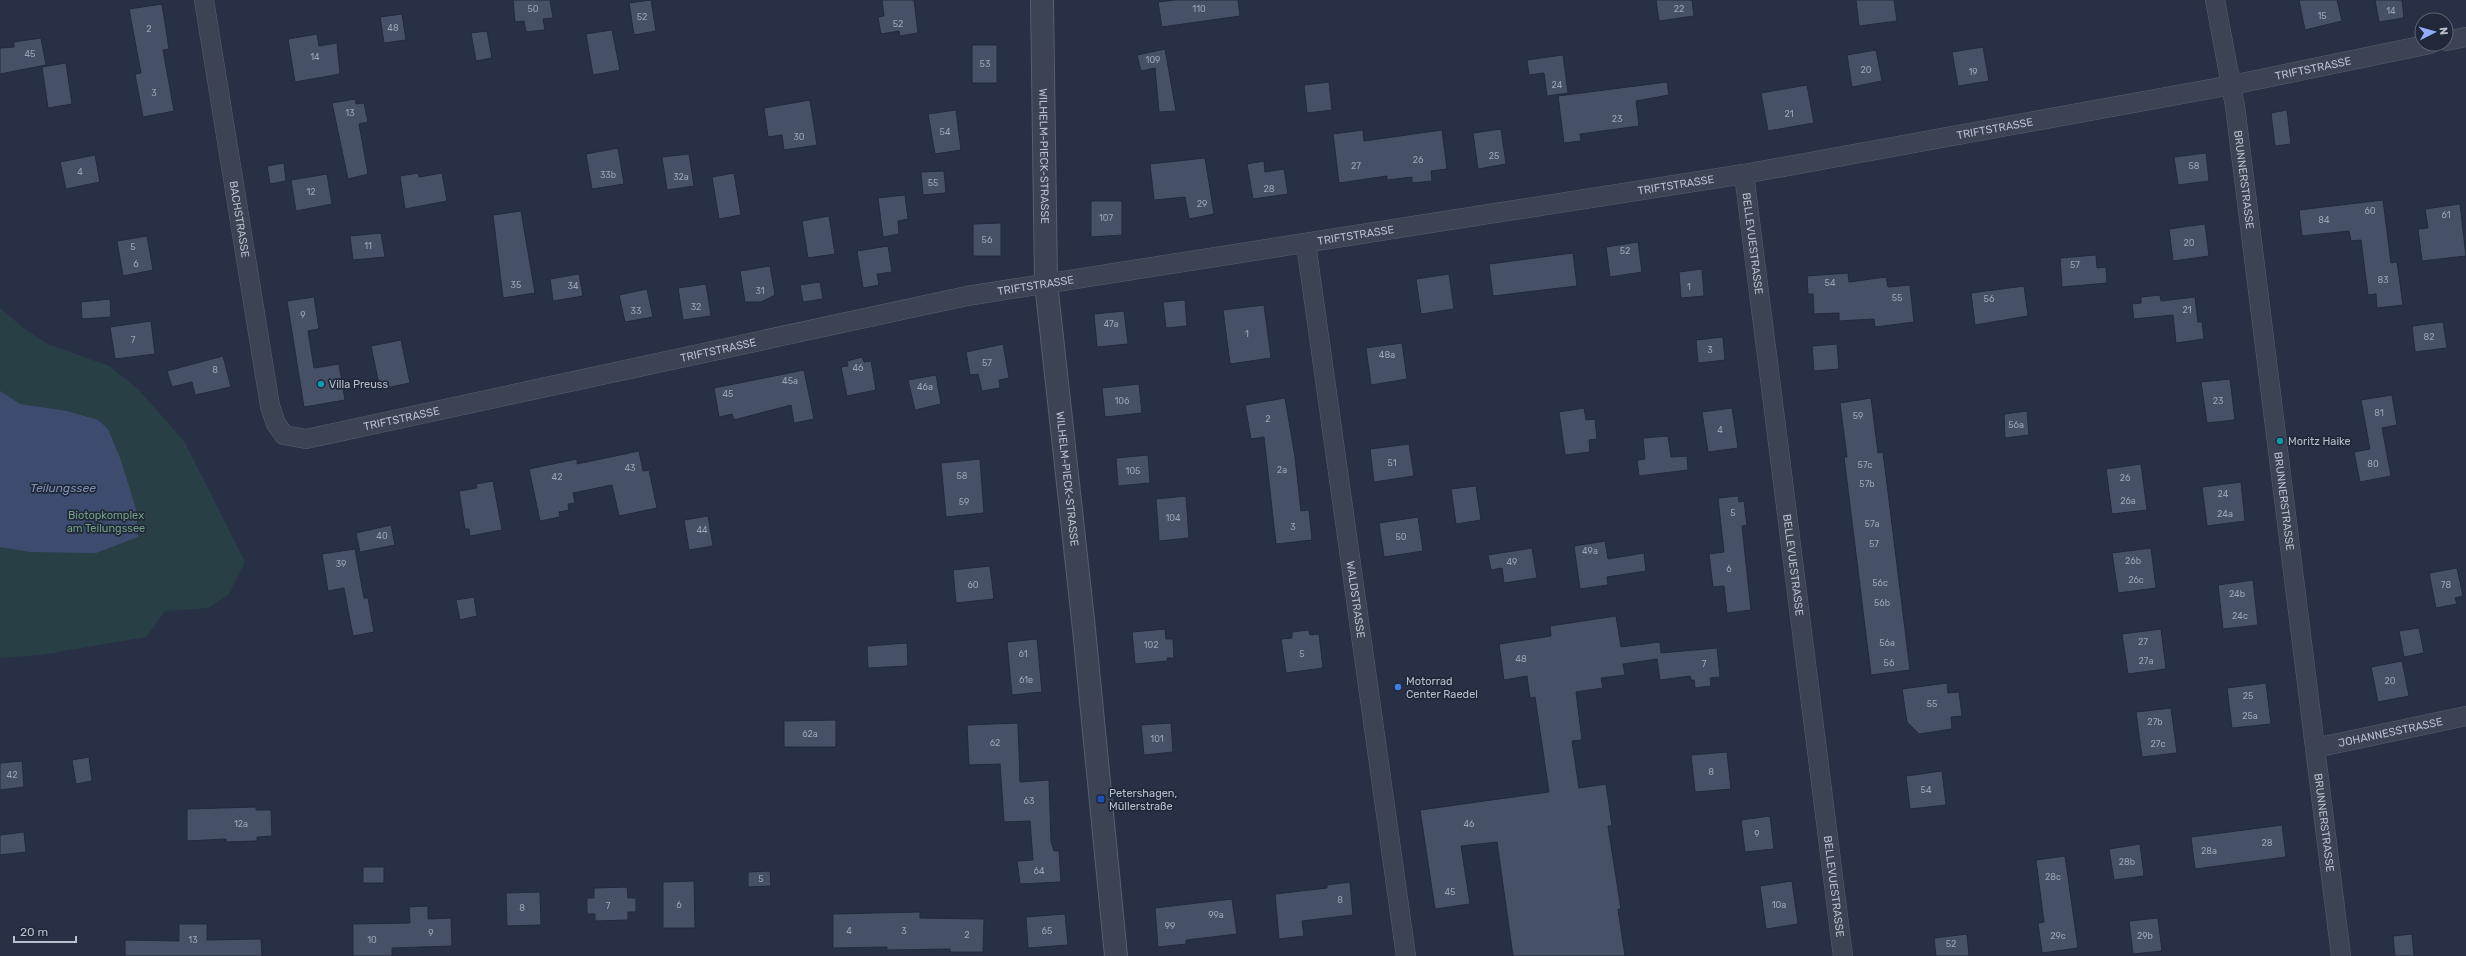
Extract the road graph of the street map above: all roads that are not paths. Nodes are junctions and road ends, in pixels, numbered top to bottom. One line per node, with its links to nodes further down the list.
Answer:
1 (204, 0): 11 (street, BACHSTRASSE)
2 (1042, 0): 10 (street, WILHELM-PIECK-STRASSE)
3 (2215, 0): 7 (street, BRUNNERSTRASSE)
4 (2466, 37): 5 (street)
5 (2454, 39)
6 (2414, 47): 7 (street, TRIFTSTRASSE)
7 (2232, 84): 8 (street, TRIFTSTRASSE); 13 (street, BRUNNERSTRASSE)
8 (1744, 174): 9 (street, TRIFTSTRASSE); 16 (street, BELLEVUESTRASSE)
9 (1306, 244): 10 (street, TRIFTSTRASSE); 15 (street, WALDSTRASSE)
10 (1046, 283): 11 (street, TRIFTSTRASSE); 14 (street, WILHELM-PIECK-STRASSE)
11 (284, 435)
12 (2466, 716): 13 (street, JOHANNESSTRASSE)
13 (2315, 748): 17 (street, BRUNNERSTRASSE)
14 (1116, 956)
15 (1406, 956)
16 (1843, 956)
17 (2341, 956)

